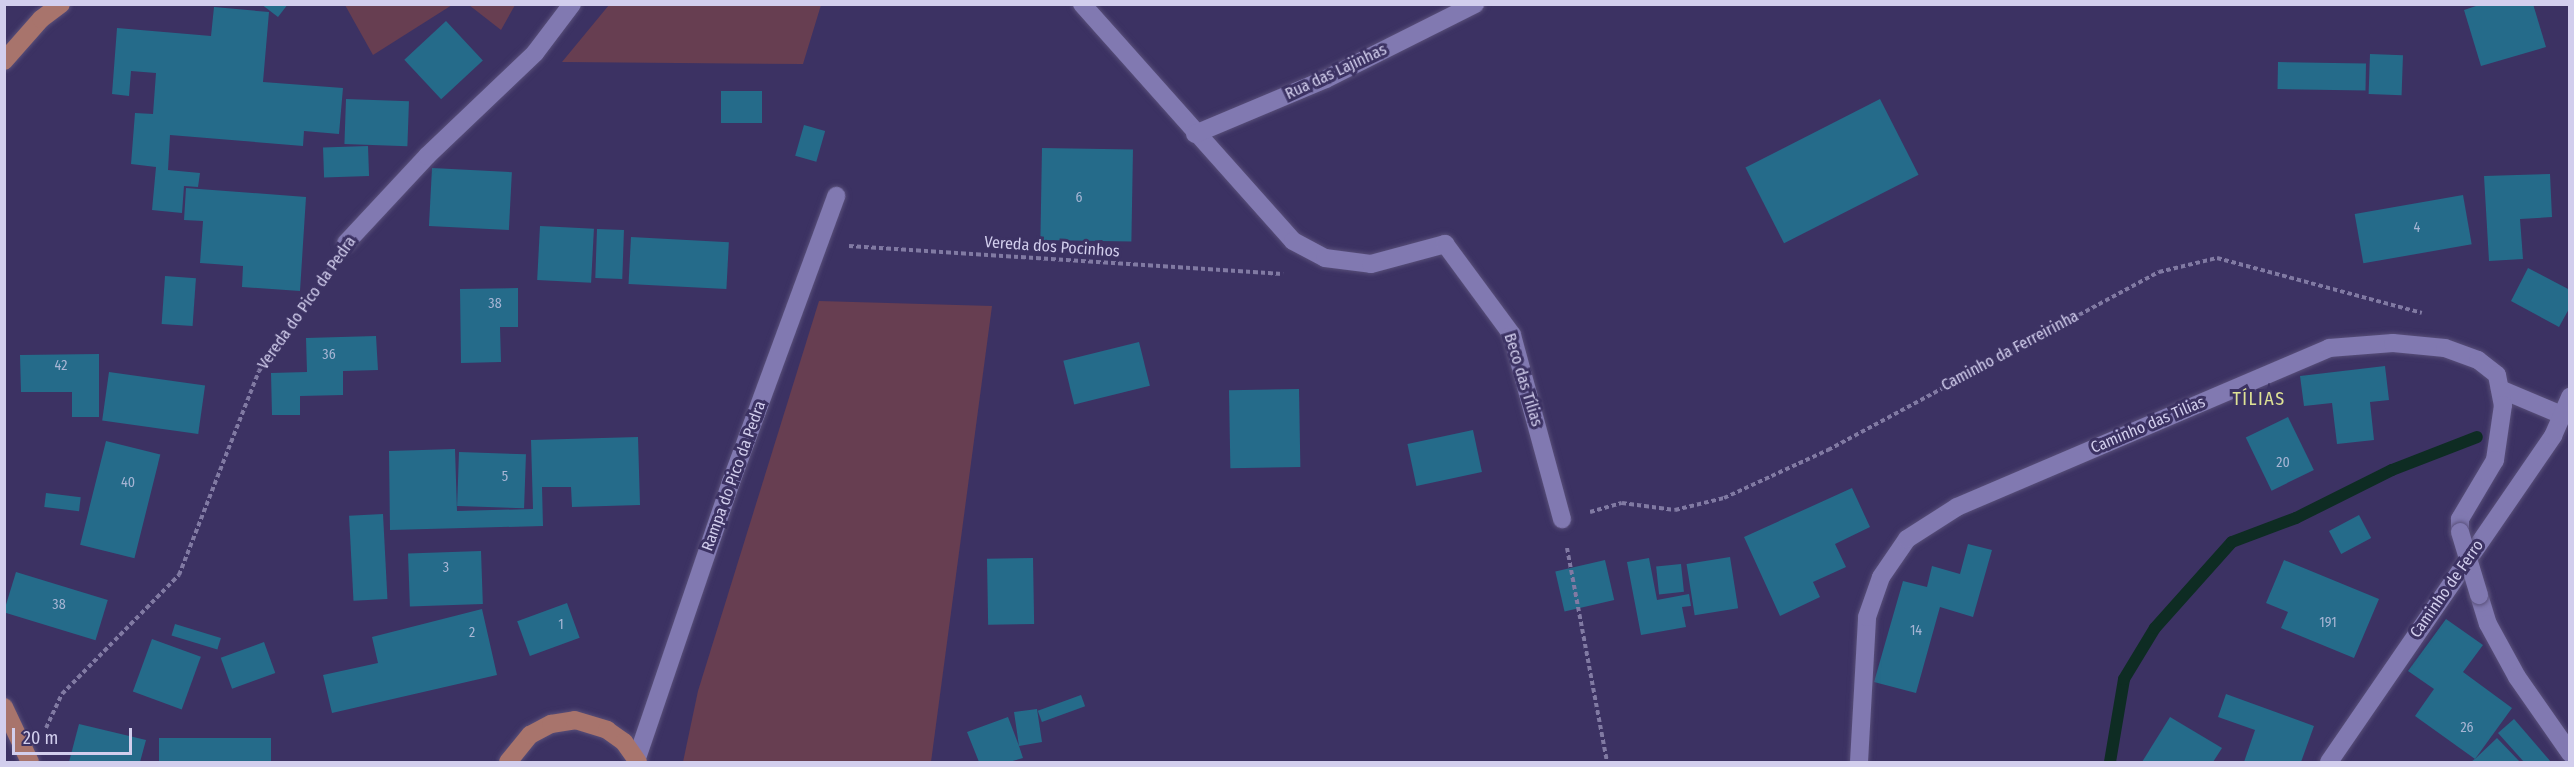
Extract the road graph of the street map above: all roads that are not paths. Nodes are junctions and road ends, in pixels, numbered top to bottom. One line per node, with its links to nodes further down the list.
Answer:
1 (61, 4): 5 (main road)
2 (572, 4): 8 (street, Vereda do Pico da Pedra)
3 (1082, 4): 6 (street)
4 (1474, 4): 6 (street, Rua das Lajinhas)
5 (4, 61)
6 (1195, 134): 12 (street, Beco das Tílias)
7 (836, 196): 15 (street, Rampa do Pico da Pedra)
8 (346, 243)
9 (2500, 389): 11 (street); 14 (street, Caminho das Tilias, bridge); 18 (street, Caminho das Tilias)
10 (2570, 397): 11 (street, Caminho de Ferro)
11 (2562, 415): 19 (street, Caminho de Ferro)
12 (1562, 519)
13 (4, 707): 16 (main road)
14 (2570, 753)
15 (638, 760): 17 (main road)
16 (30, 762)
17 (508, 762)
18 (1859, 762)
19 (2329, 762)

